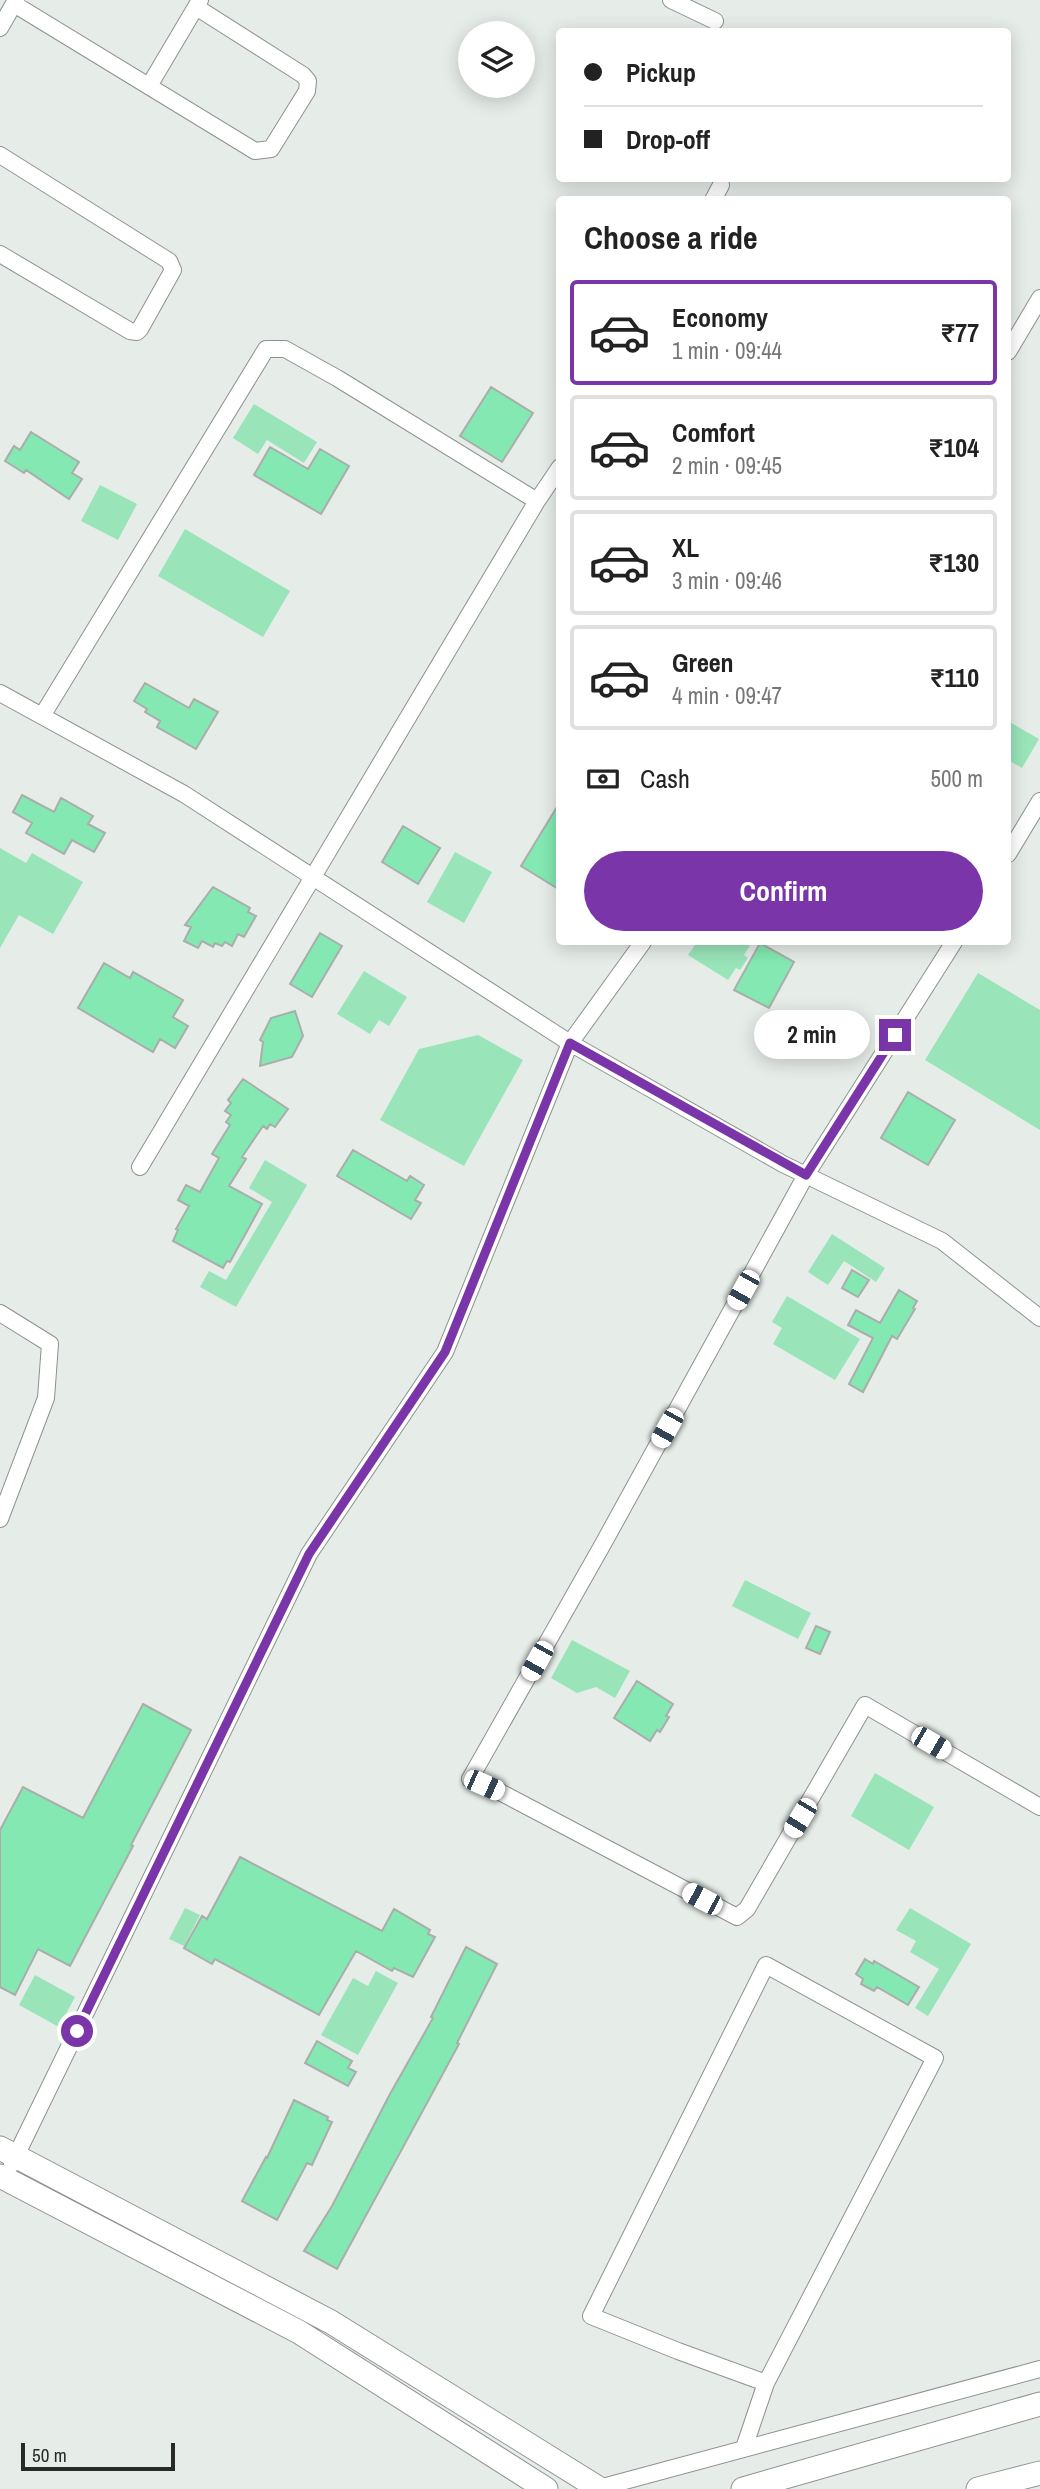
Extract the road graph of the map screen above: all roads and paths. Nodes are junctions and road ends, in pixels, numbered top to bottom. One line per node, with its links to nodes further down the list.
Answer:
1 (671, 0): 4 (street)
2 (15, 2): 5 (street); 6 (street)
3 (198, 4): 6 (street); 6 (street)
4 (715, 21)
5 (0, 28)
6 (149, 86)
7 (0, 155): 8 (street)
8 (0, 254)
9 (1040, 298): 10 (street)
10 (1011, 347)
11 (556, 473): 12 (street)
12 (537, 500): 14 (street); 17 (street)
13 (0, 693): 14 (street)
14 (42, 716): 17 (street)
15 (1040, 801): 16 (street)
16 (1011, 849)
17 (314, 878): 20 (street); 21 (street)
18 (641, 945): 20 (street)
19 (952, 945): 22 (street)
20 (570, 1043): 22 (street); 27 (street)
21 (140, 1167)
22 (806, 1175): 24 (street); 26 (street)
23 (0, 1312): 25 (street)
24 (1040, 1318)
25 (0, 1519)
26 (1040, 1807)
27 (8, 2153): 28 (street); 35 (street)
28 (2, 2180): 34 (street)
29 (1040, 2369): 32 (street)
30 (766, 2383): 30 (street); 32 (street)
31 (1040, 2404): 36 (street)
32 (744, 2448): 35 (street)
33 (1040, 2473): 37 (street)
34 (545, 2489)
35 (599, 2489)
36 (743, 2489)
37 (978, 2489)

